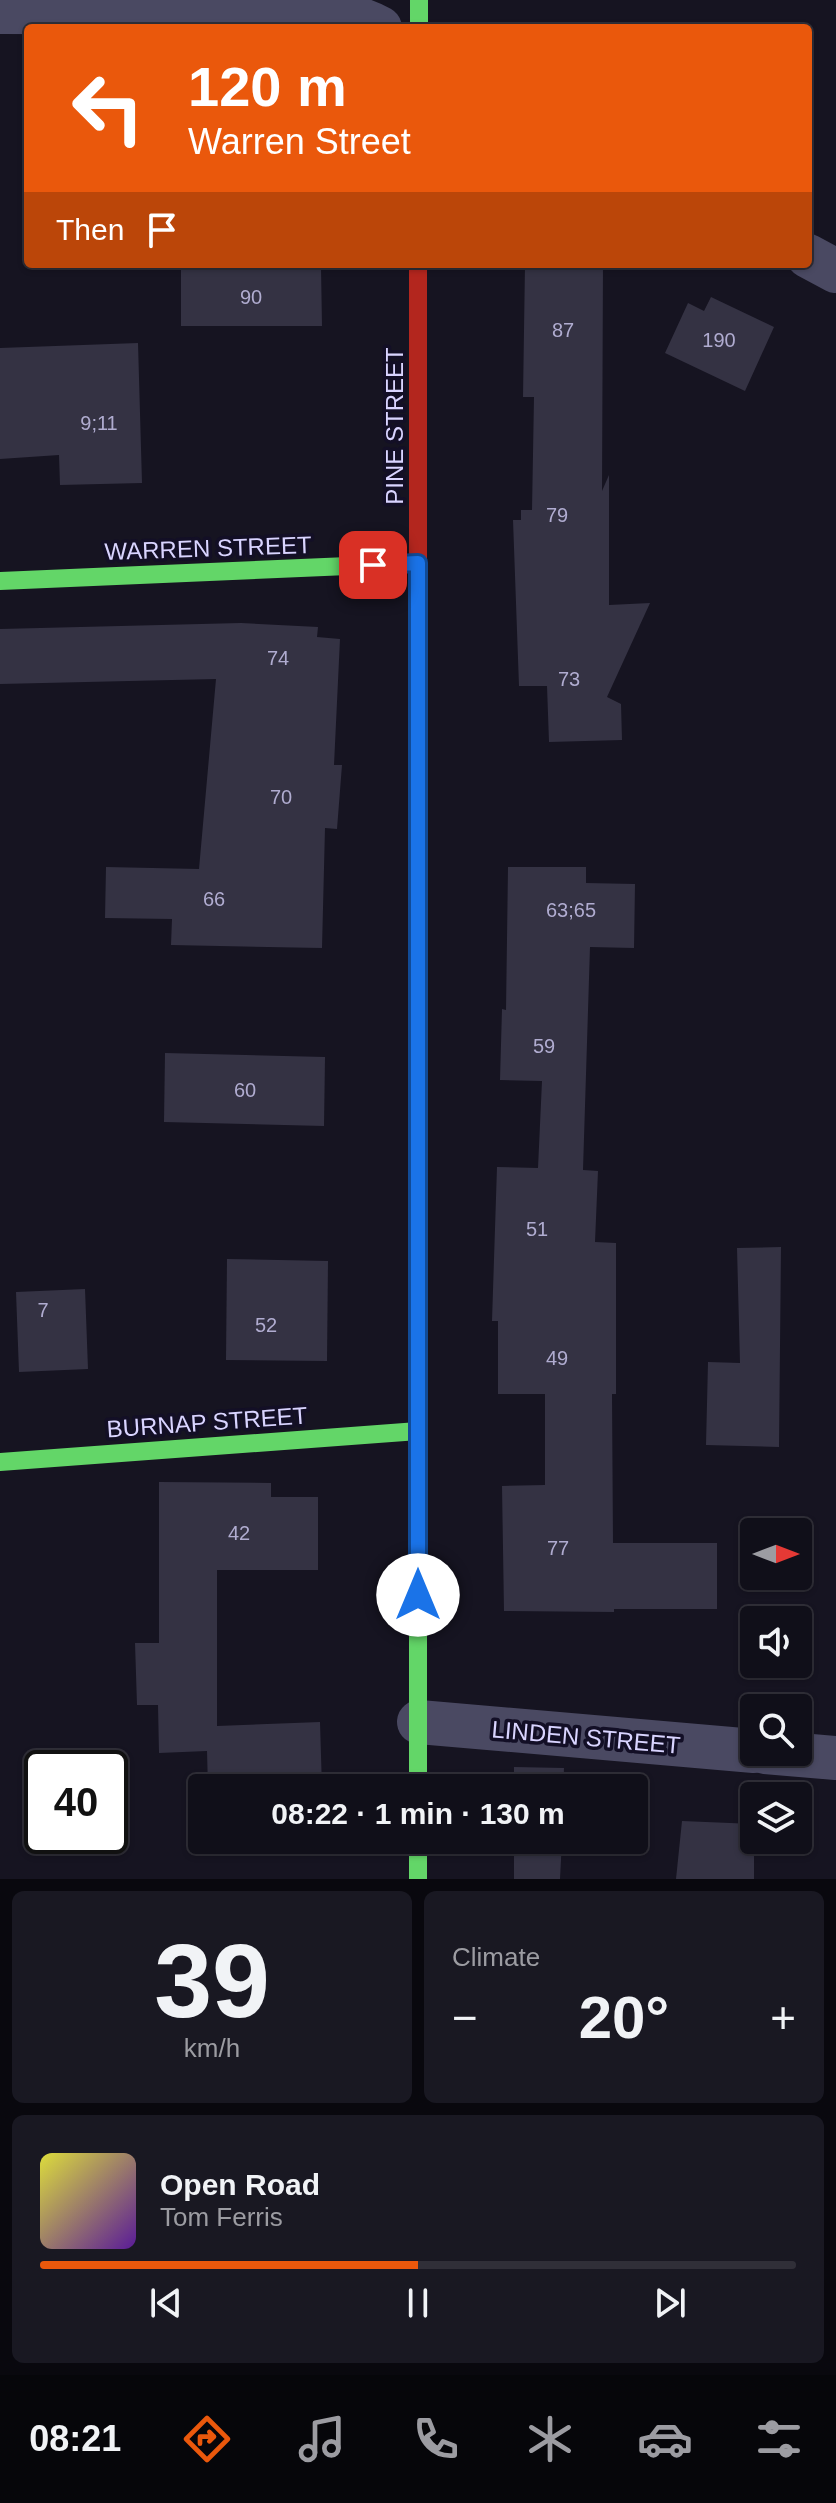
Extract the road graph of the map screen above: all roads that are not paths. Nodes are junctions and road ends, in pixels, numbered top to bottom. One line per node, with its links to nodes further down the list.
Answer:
1 (419, 0): 4 (street)
2 (0, 12): 3 (street)
3 (373, 24)
4 (419, 24)
5 (812, 258): 7 (street)
6 (418, 268): 8 (street, PINE STREET)
7 (836, 271)
8 (418, 563): 9 (street, WARREN STREET); 10 (street, PINE STREET)
9 (0, 581)
10 (418, 1431): 11 (street, BURNAP STREET); 12 (street, PINE STREET)
11 (0, 1462)
12 (419, 1722): 13 (street, LINDEN STREET); 16 (street, PINE STREET)
13 (740, 1750)
14 (812, 1756): 15 (street)
15 (836, 1758)
16 (418, 1774)
17 (418, 1854): 18 (street)
18 (418, 1879)

